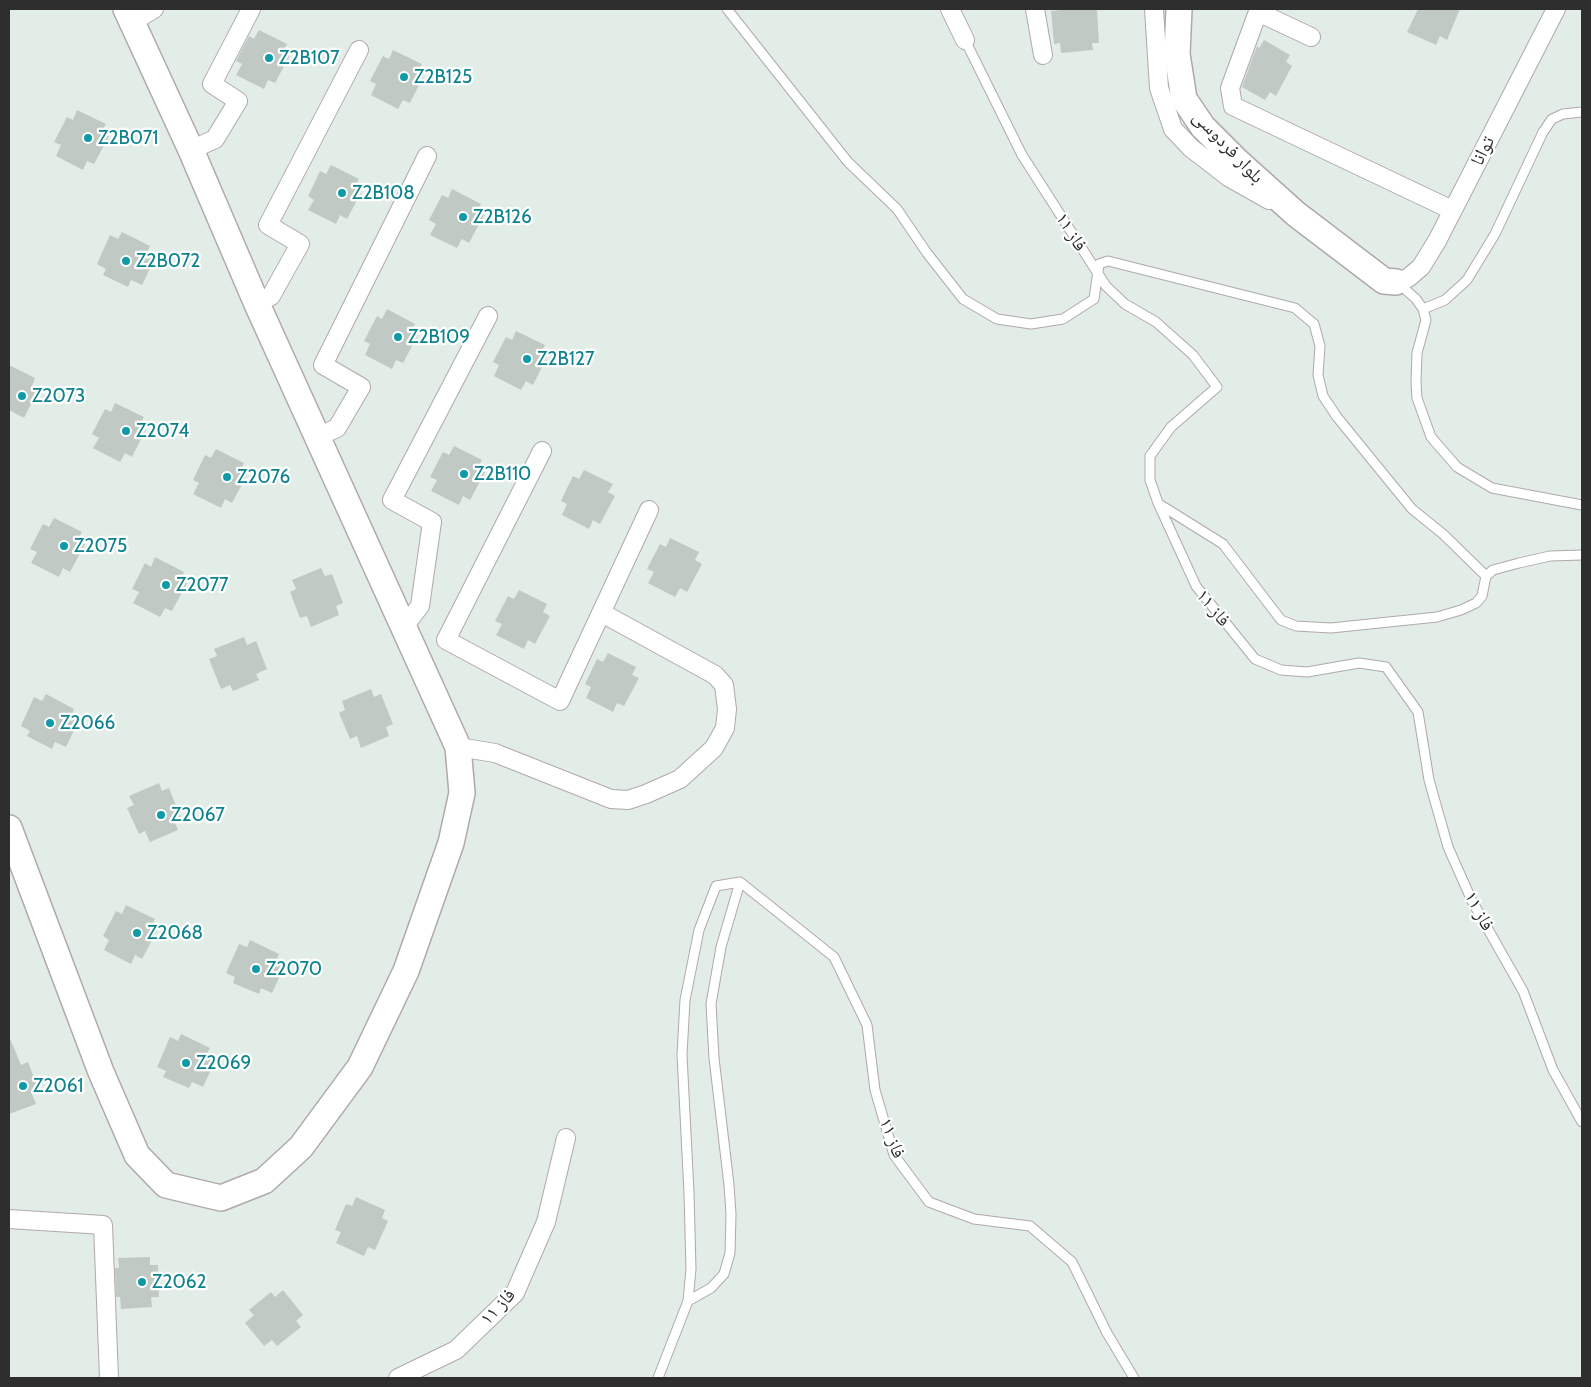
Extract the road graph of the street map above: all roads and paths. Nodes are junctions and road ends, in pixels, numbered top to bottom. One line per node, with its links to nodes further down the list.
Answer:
1 (154, 9): 10 (street)
2 (251, 9): 16 (street)
3 (727, 9): 20 (lane)
4 (950, 9): 12 (street)
5 (1035, 9): 14 (street)
6 (1154, 9): 19 (street, بلوار فردوسی)
7 (1180, 9): 19 (street, بلوار فردوسی)
8 (1556, 9): 18 (street, توانا)
9 (1258, 10): 11 (street); 18 (street)
10 (129, 15): 16 (street)
11 (1312, 36)
12 (965, 40): 20 (lane, فاز ۱۱)
13 (359, 50): 22 (street)
14 (1042, 55)
15 (1582, 112): 23 (lane)
16 (191, 150): 22 (street)
17 (427, 156): 25 (street)
18 (1452, 210): 21 (street, توانا)
19 (1296, 214): 21 (street, بلوار فردوسی)
20 (1099, 275): 27 (lane, فاز ۱۱); 31 (lane)
21 (1396, 282): 23 (lane)
22 (257, 304): 25 (street)
23 (1423, 310): 28 (lane)
24 (488, 316): 33 (street)
25 (317, 436): 33 (street)
26 (542, 451): 32 (street)
27 (1158, 503): 31 (lane); 37 (lane, فاز ۱۱)
28 (1582, 505)
29 (649, 510): 32 (street)
30 (1582, 555): 31 (lane)
31 (1486, 576)
32 (602, 613): 34 (street)
33 (403, 628): 34 (street)
34 (458, 747): 35 (street)
35 (9, 828)
36 (740, 882): 40 (lane); 40 (lane); 44 (lane, فاز ۱۱)
37 (1582, 1122)
38 (566, 1138): 42 (street, فاز ۱۱)
39 (9, 1219): 41 (street)
40 (688, 1301): 43 (lane)
41 (110, 1378)
42 (398, 1378)
43 (658, 1378)
44 (1134, 1378)

